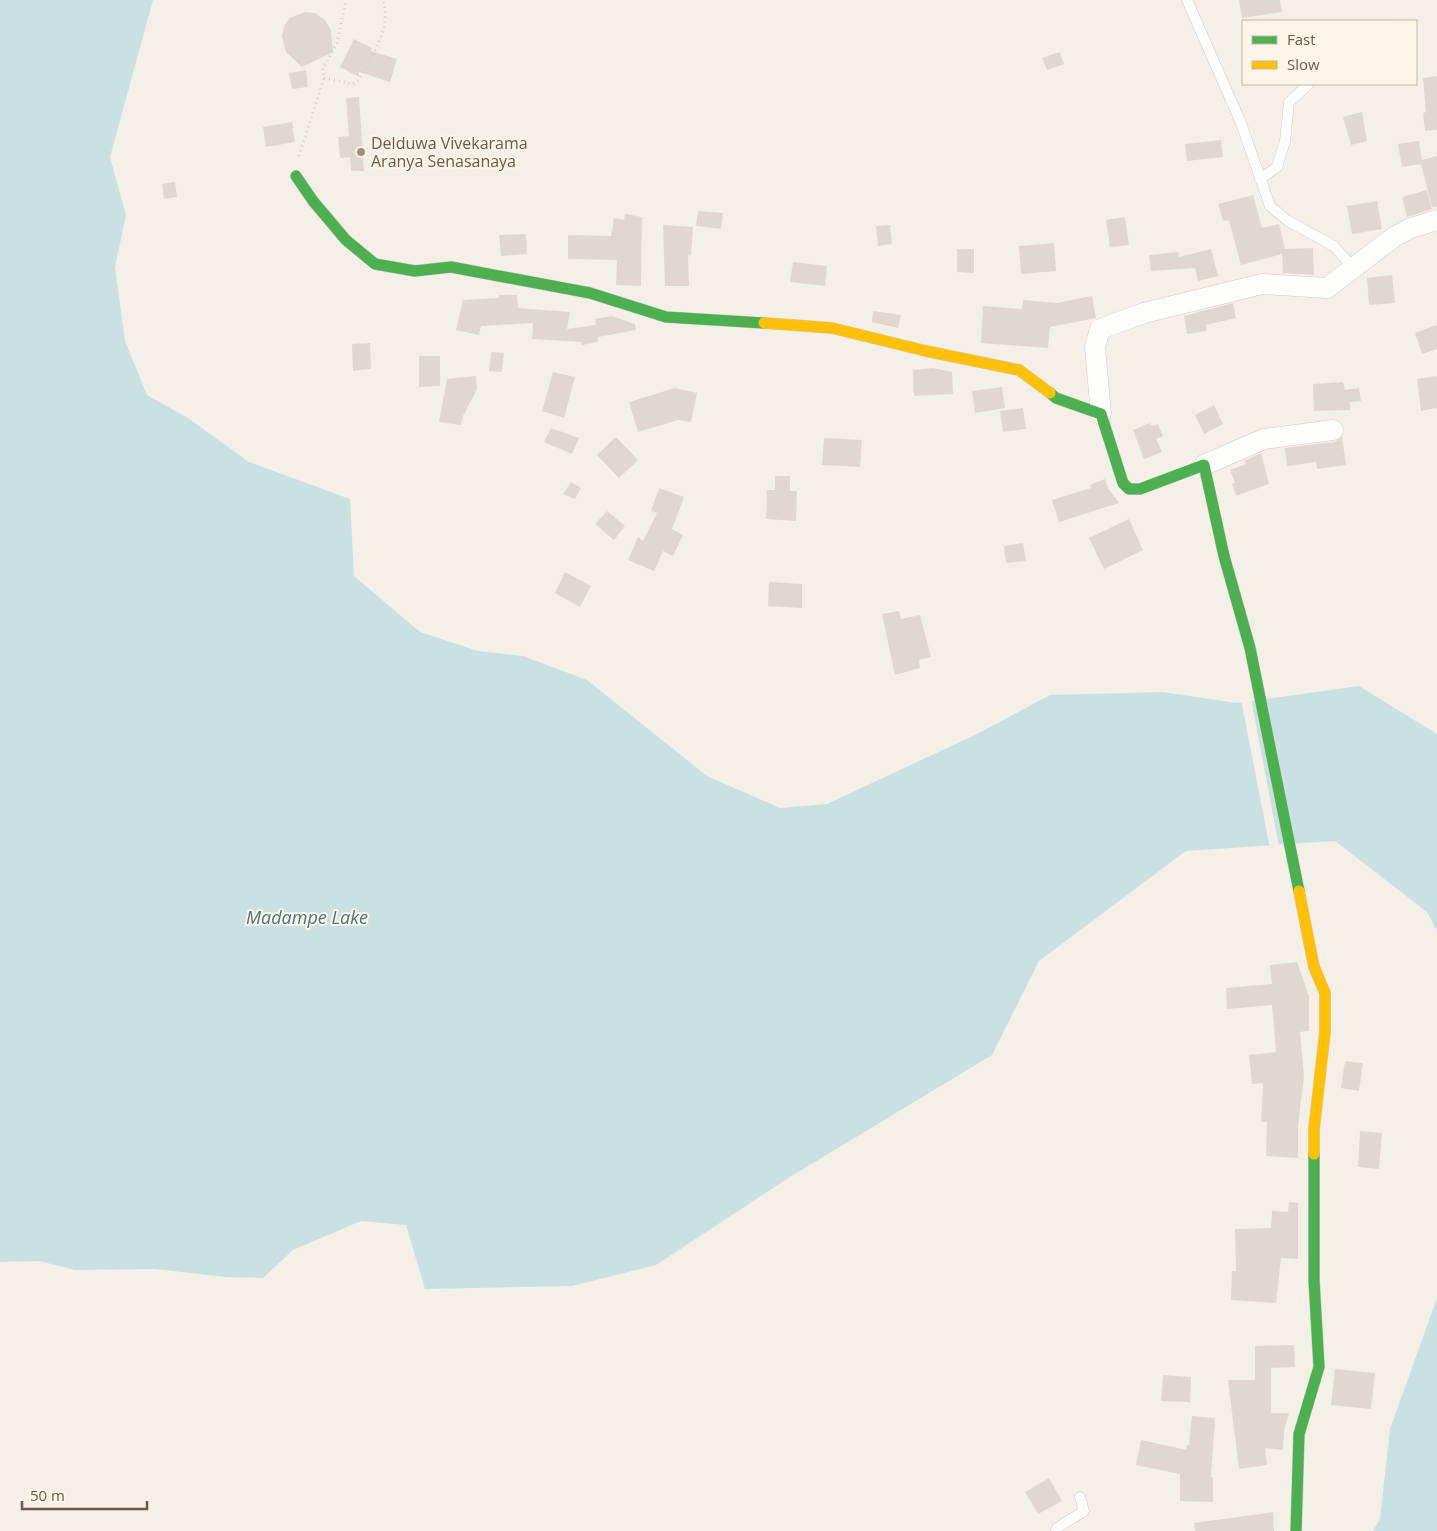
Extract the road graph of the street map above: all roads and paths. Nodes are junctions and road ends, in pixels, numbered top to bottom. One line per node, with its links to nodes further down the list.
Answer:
1 (346, 0): 4 (path)
2 (383, 0): 4 (path)
3 (1187, 0): 7 (lane)
4 (324, 78): 6 (path)
5 (1308, 85): 7 (lane)
6 (296, 176): 10 (street)
7 (1260, 179): 9 (lane)
8 (1437, 220): 9 (street)
9 (1353, 268): 10 (street)
10 (1101, 414): 12 (street)
11 (1333, 430): 12 (street)
12 (1204, 465): 15 (street)
13 (1080, 1497): 14 (lane)
14 (1056, 1531)
15 (1296, 1531)

